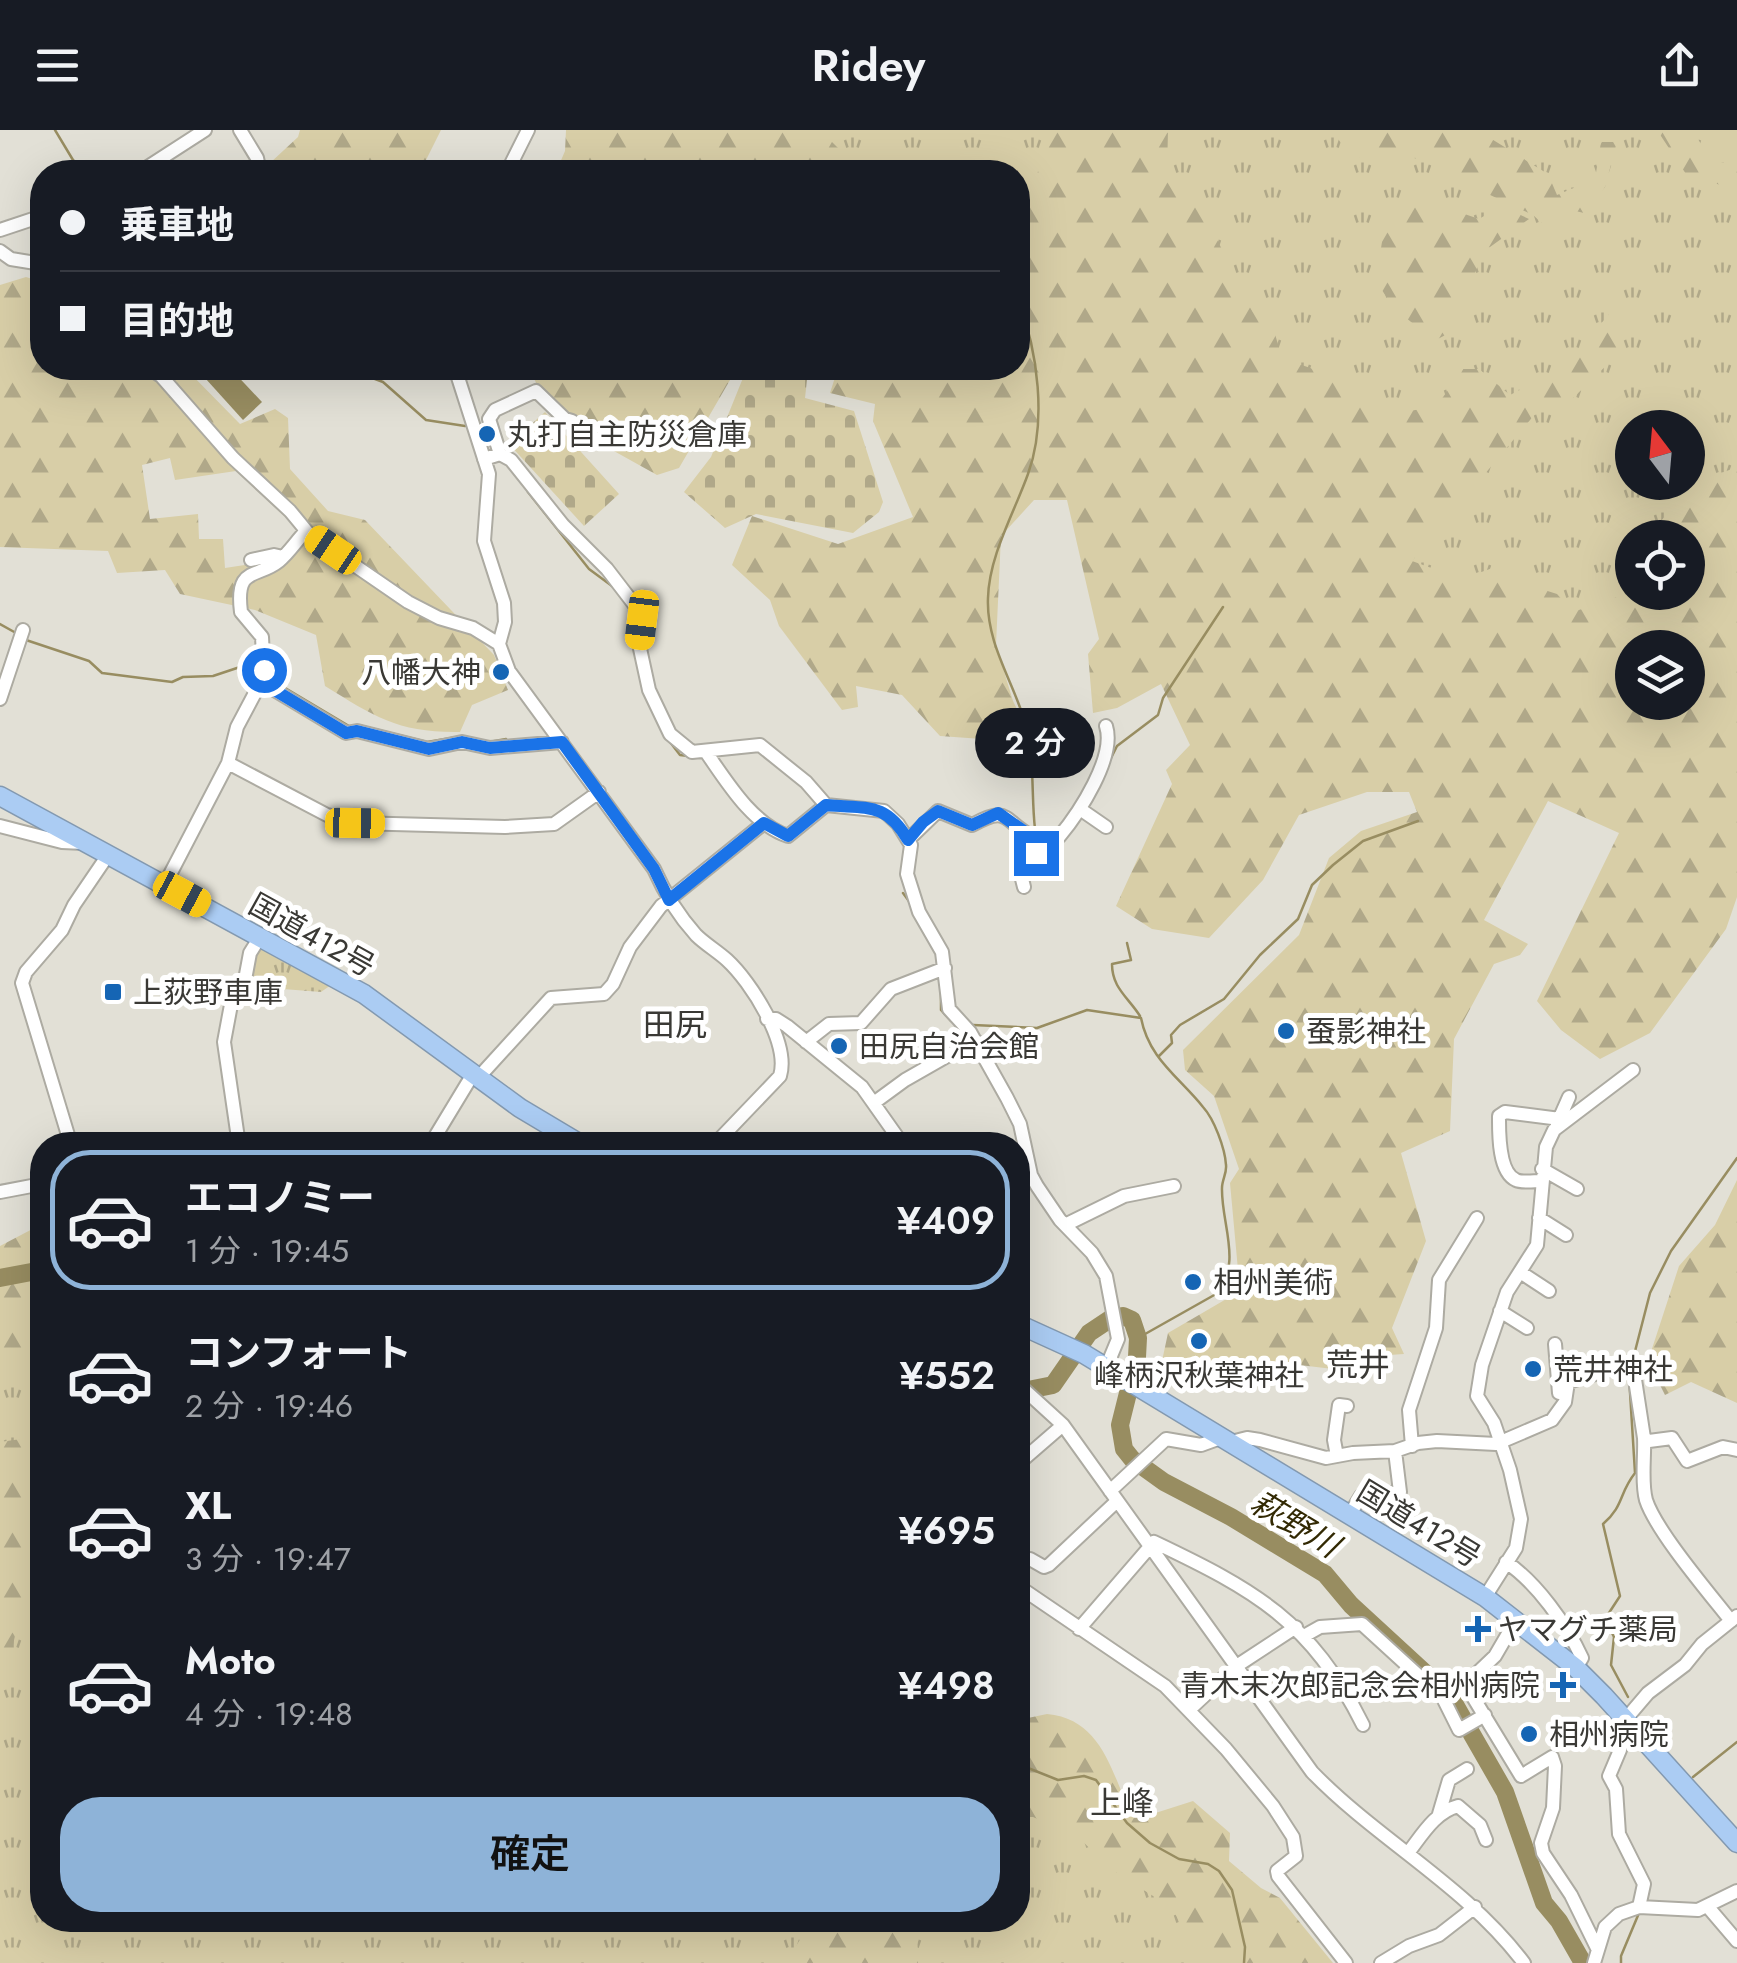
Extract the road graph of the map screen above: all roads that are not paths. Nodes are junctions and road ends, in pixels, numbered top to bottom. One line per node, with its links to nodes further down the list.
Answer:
1 (240, 130): 5 (street)
2 (528, 130): 6 (street)
3 (200, 131): 4 (street)
4 (158, 160)
5 (257, 160)
6 (513, 160)
7 (30, 220): 8 (street)
8 (0, 230)
9 (0, 251): 10 (street)
10 (30, 262)
11 (165, 380): 15 (street)
12 (459, 380): 14 (street)
13 (572, 421): 14 (street)
14 (493, 456): 19 (street); 24 (street)
15 (306, 530): 16 (street); 19 (street)
16 (283, 557): 17 (street); 20 (street)
17 (251, 560)
18 (22, 633): 21 (street)
19 (499, 644): 23 (street)
20 (261, 682): 23 (street); 25 (street)
21 (0, 699)
22 (1109, 727): 29 (street)
23 (562, 742): 26 (street)
24 (708, 755): 28 (street); 30 (street)
25 (228, 763): 26 (street); 37 (street)
26 (598, 792): 39 (street)
27 (0, 796): 35 (highway, 国道412号)
28 (823, 808): 30 (street); 34 (street)
29 (1080, 808): 32 (street); 33 (street)
30 (764, 823): 39 (street)
31 (0, 826): 35 (street)
32 (1106, 827)
33 (1031, 836): 34 (street); 38 (street)
34 (908, 840): 41 (street)
35 (86, 843): 36 (highway, 国道412号)
36 (108, 855): 37 (highway, 国道412号); 50 (street)
37 (164, 886): 40 (highway, 国道412号)
38 (1024, 887)
39 (669, 900): 42 (street); 46 (street)
40 (260, 937): 46 (highway, 国道412号); 51 (street)
41 (942, 969): 43 (street); 44 (street)
42 (767, 1019): 44 (street); 54 (street)
43 (968, 1031): 48 (street); 56 (street)
44 (806, 1042): 48 (street)
45 (1633, 1070): 49 (street)
46 (475, 1076): 52 (street); 53 (highway, 国道412号)
47 (1569, 1097): 49 (street)
48 (874, 1102): 55 (street)
49 (1557, 1125): 58 (street); 58 (street)
50 (67, 1132)
51 (237, 1132)
52 (438, 1132)
53 (560, 1132)
54 (726, 1132)
55 (894, 1132)
56 (1022, 1132)
57 (1030, 1170): 65 (street)
58 (1542, 1175): 61 (street); 64 (street)
59 (30, 1186): 62 (street)
60 (1174, 1186): 65 (street)
61 (1577, 1189)
62 (0, 1192)
63 (1478, 1218): 81 (street)
64 (1539, 1218): 66 (street); 67 (street)
65 (1067, 1224): 73 (street)
66 (1566, 1235)
67 (1520, 1272): 68 (street); 69 (street)
68 (1549, 1290)
69 (1500, 1311): 70 (street); 80 (street)
70 (1526, 1328)
71 (1030, 1329): 73 (highway, 国道412号)
72 (1555, 1344): 76 (street)
73 (1111, 1371): 79 (highway, 国道412号)
74 (1030, 1392): 77 (street)
75 (1339, 1405): 85 (street)
76 (1562, 1405): 78 (street); 80 (street)
77 (1063, 1425): 84 (street); 86 (street)
78 (1644, 1438): 82 (street); 93 (street)
79 (1227, 1440): 85 (street); 86 (street); 87 (highway, 国道412号)
80 (1500, 1442): 81 (street); 90 (street)
81 (1412, 1446): 83 (street)
82 (1737, 1450)
83 (1396, 1451): 85 (street); 87 (street)
84 (1030, 1454)
85 (1337, 1456)
86 (1114, 1496): 88 (street); 89 (street)
87 (1350, 1514): 92 (highway, 国道412号)
88 (1150, 1546): 95 (street); 96 (street); 97 (street)
89 (1030, 1559)
90 (1506, 1562): 92 (street); 98 (street)
91 (1030, 1594): 95 (street)
92 (1485, 1597): 94 (highway, 国道412号)
93 (1734, 1619): 101 (street)
94 (1516, 1620): 98 (highway, 国道412号); 100 (street)
95 (1079, 1628): 99 (street)
96 (1300, 1631): 97 (street); 100 (street); 102 (street)
97 (1235, 1667): 99 (street); 107 (street)
98 (1576, 1668): 101 (highway, 国道412号)
99 (1190, 1710): 114 (street)
100 (1484, 1715): 113 (street)
101 (1627, 1718): 106 (highway, 国道412号); 110 (street)
102 (1362, 1725)
103 (1468, 1769): 104 (street)
104 (1439, 1814): 105 (street); 107 (street)
105 (1486, 1840)
106 (1737, 1843)
107 (1408, 1853): 109 (street)
108 (1737, 1891): 111 (street)
109 (1475, 1907): 115 (street); 116 (street)
110 (1639, 1907): 111 (street); 113 (street)
111 (1708, 1907): 112 (street)
112 (1737, 1941)
113 (1596, 1956)
114 (1346, 1963)
115 (1383, 1963)
116 (1524, 1963)

